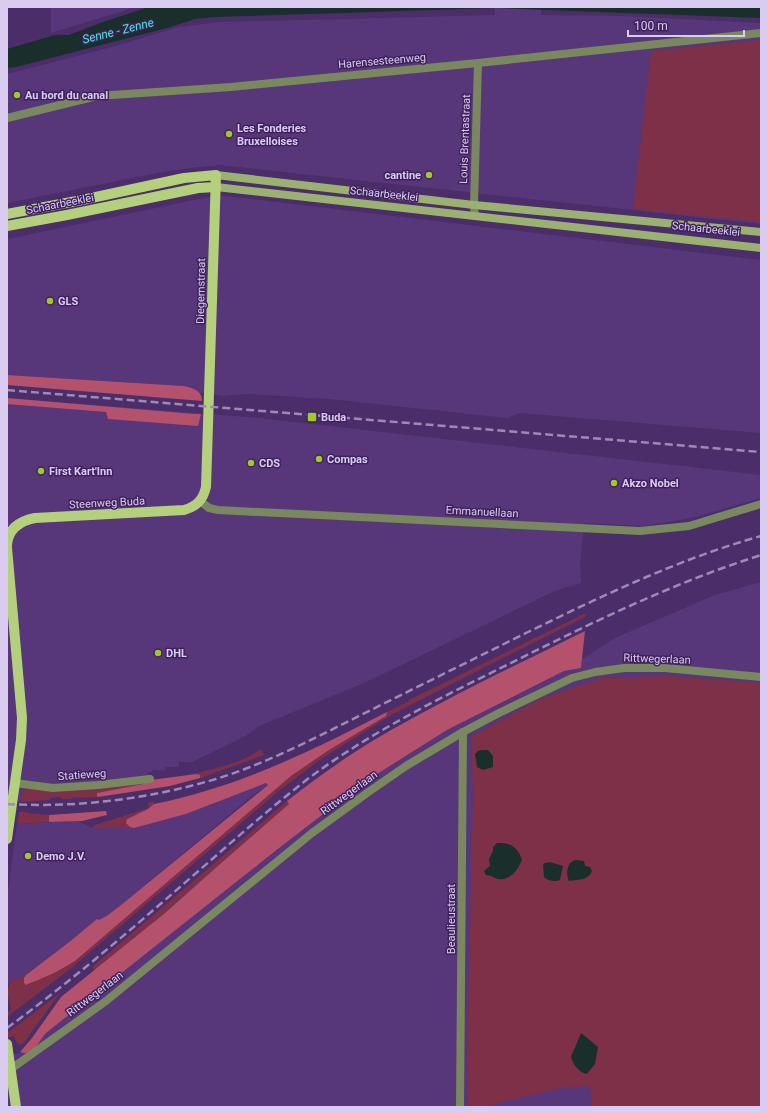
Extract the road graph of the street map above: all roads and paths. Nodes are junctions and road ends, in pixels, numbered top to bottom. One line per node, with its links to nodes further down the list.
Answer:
1 (761, 33): 2 (street, Harensesteenweg)
2 (478, 63): 3 (street, Harensesteenweg); 6 (street, Louis Brentastraat)
3 (7, 118)
4 (216, 175): 5 (main road, Diegemstraat); 6 (main road, Schaarbeeklei); 7 (main road, Schaarbeeklei)
5 (216, 187): 8 (main road, Schaarbeeklei); 9 (main road, Schaarbeeklei); 12 (main road, Diegemstraat)
6 (474, 204): 8 (street, Louis Brentastraat); 10 (main road, Schaarbeeklei)
7 (7, 214)
8 (475, 216): 11 (main road, Schaarbeeklei)
9 (7, 226)
10 (761, 232)
11 (761, 248)
12 (200, 502): 13 (street, Emmanuellaan); 14 (main road, Steenweg Buda)
13 (761, 504)
14 (11, 526): 15 (main road)
15 (7, 545)
16 (7, 548): 20 (main road)
17 (761, 677): 18 (street, Rittwegerlaan)
18 (463, 732): 23 (street, Rittwegerlaan); 25 (street, Beaulieustraat)
19 (150, 779): 20 (street, Statieweg)
20 (15, 783): 21 (main road)
21 (7, 839)
22 (7, 1044): 23 (main road)
23 (9, 1070): 24 (main road)
24 (16, 1107)
25 (460, 1107)

